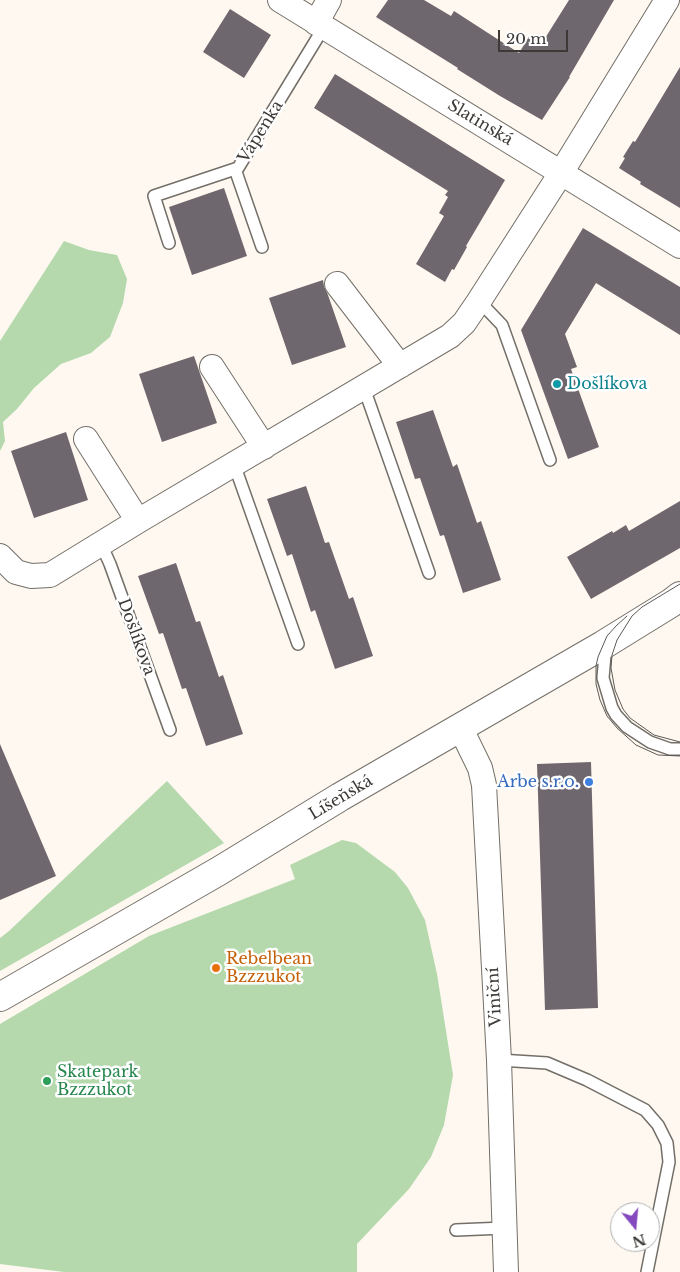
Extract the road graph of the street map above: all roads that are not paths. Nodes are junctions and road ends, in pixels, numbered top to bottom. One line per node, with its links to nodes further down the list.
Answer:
1 (280, 0): 4 (street, Slatinská)
2 (329, 0): 4 (street, Vápenka)
3 (668, 0): 6 (street)
4 (320, 25): 5 (lane, Vápenka); 6 (street, Slatinská)
5 (236, 169): 7 (lane, Vápenka); 9 (lane)
6 (561, 173): 8 (street, Slatinská); 11 (street)
7 (169, 243)
8 (680, 246)
9 (262, 247)
10 (336, 284): 12 (street)
11 (480, 301): 12 (street); 17 (lane)
12 (400, 366): 14 (street)
13 (212, 367): 16 (street)
14 (364, 388): 16 (street); 22 (lane)
15 (86, 439): 19 (street)
16 (264, 447): 18 (street)
17 (550, 460)
18 (234, 464): 19 (street); 25 (lane)
19 (138, 520): 20 (street)
20 (101, 544): 21 (street); 27 (lane, Došlíkova)
21 (0, 556)
22 (429, 573)
23 (680, 596): 24 (street, Líšeňská)
24 (611, 640): 26 (street, Líšeňská); 28 (lane)
25 (298, 644)
26 (460, 727): 29 (street, Líšeňská); 30 (street, Viniční)
27 (170, 730)
28 (680, 750)
29 (0, 997)
30 (499, 1060): 31 (street, Viniční); 34 (lane)
31 (504, 1228): 32 (lane); 33 (street, Viniční)
32 (456, 1230)
33 (506, 1272)
34 (648, 1272)

